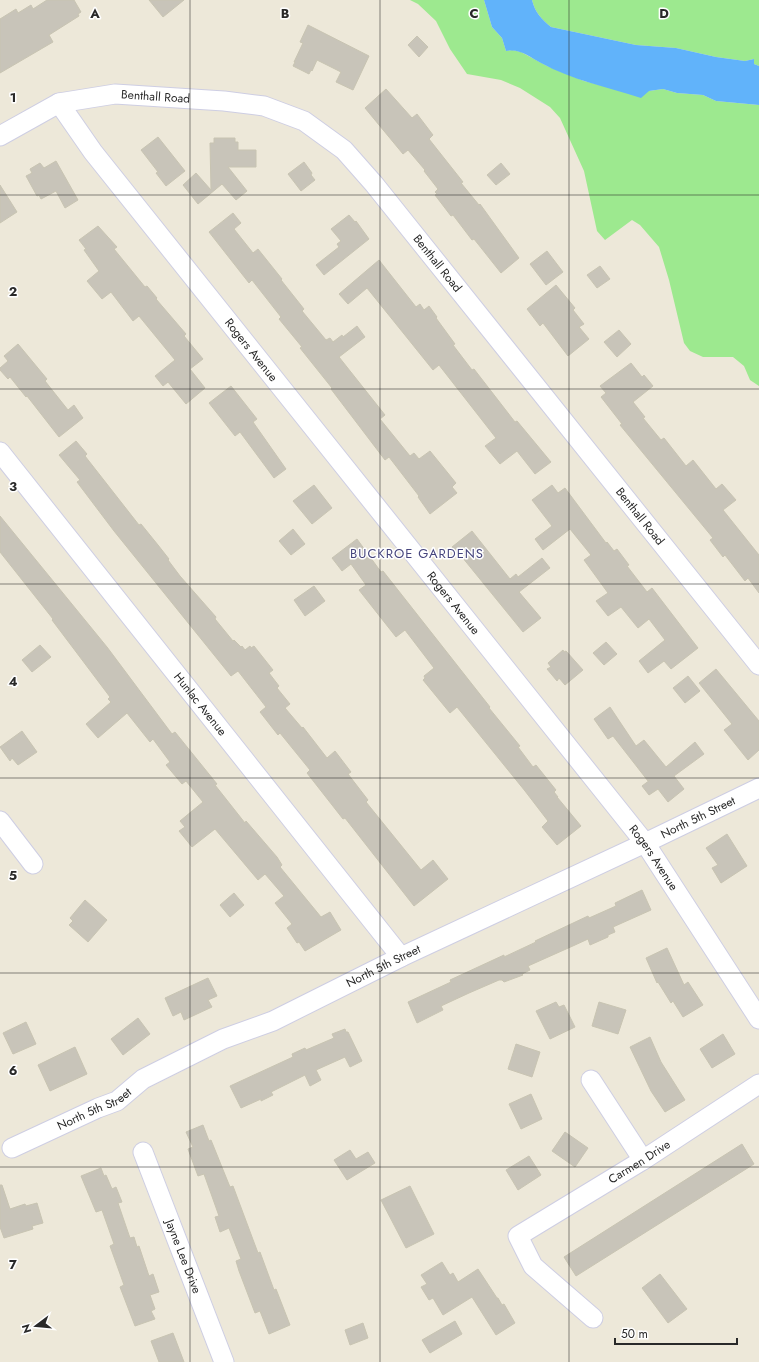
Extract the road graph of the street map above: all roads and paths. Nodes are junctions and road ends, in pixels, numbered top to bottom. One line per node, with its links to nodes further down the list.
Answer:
1 (59, 103): 2 (street, Benthall Road); 4 (street, Benthall Road); 7 (street, Rogers Avenue)
2 (0, 136)
3 (0, 452): 9 (street, Hunlac Avenue)
4 (759, 665)
5 (759, 788): 7 (street, North 5th Street)
6 (0, 822): 8 (street)
7 (645, 843): 9 (street, North 5th Street); 10 (street, Rogers Avenue)
8 (33, 864)
9 (401, 957): 13 (street, North 5th Street)
10 (759, 1019)
11 (591, 1080): 15 (street)
12 (759, 1084): 15 (street, Carmen Drive)
13 (12, 1148)
14 (143, 1152): 17 (street, Jayne Lee Drive)
15 (643, 1160): 16 (street, Carmen Drive)
16 (593, 1318)
17 (224, 1362)

